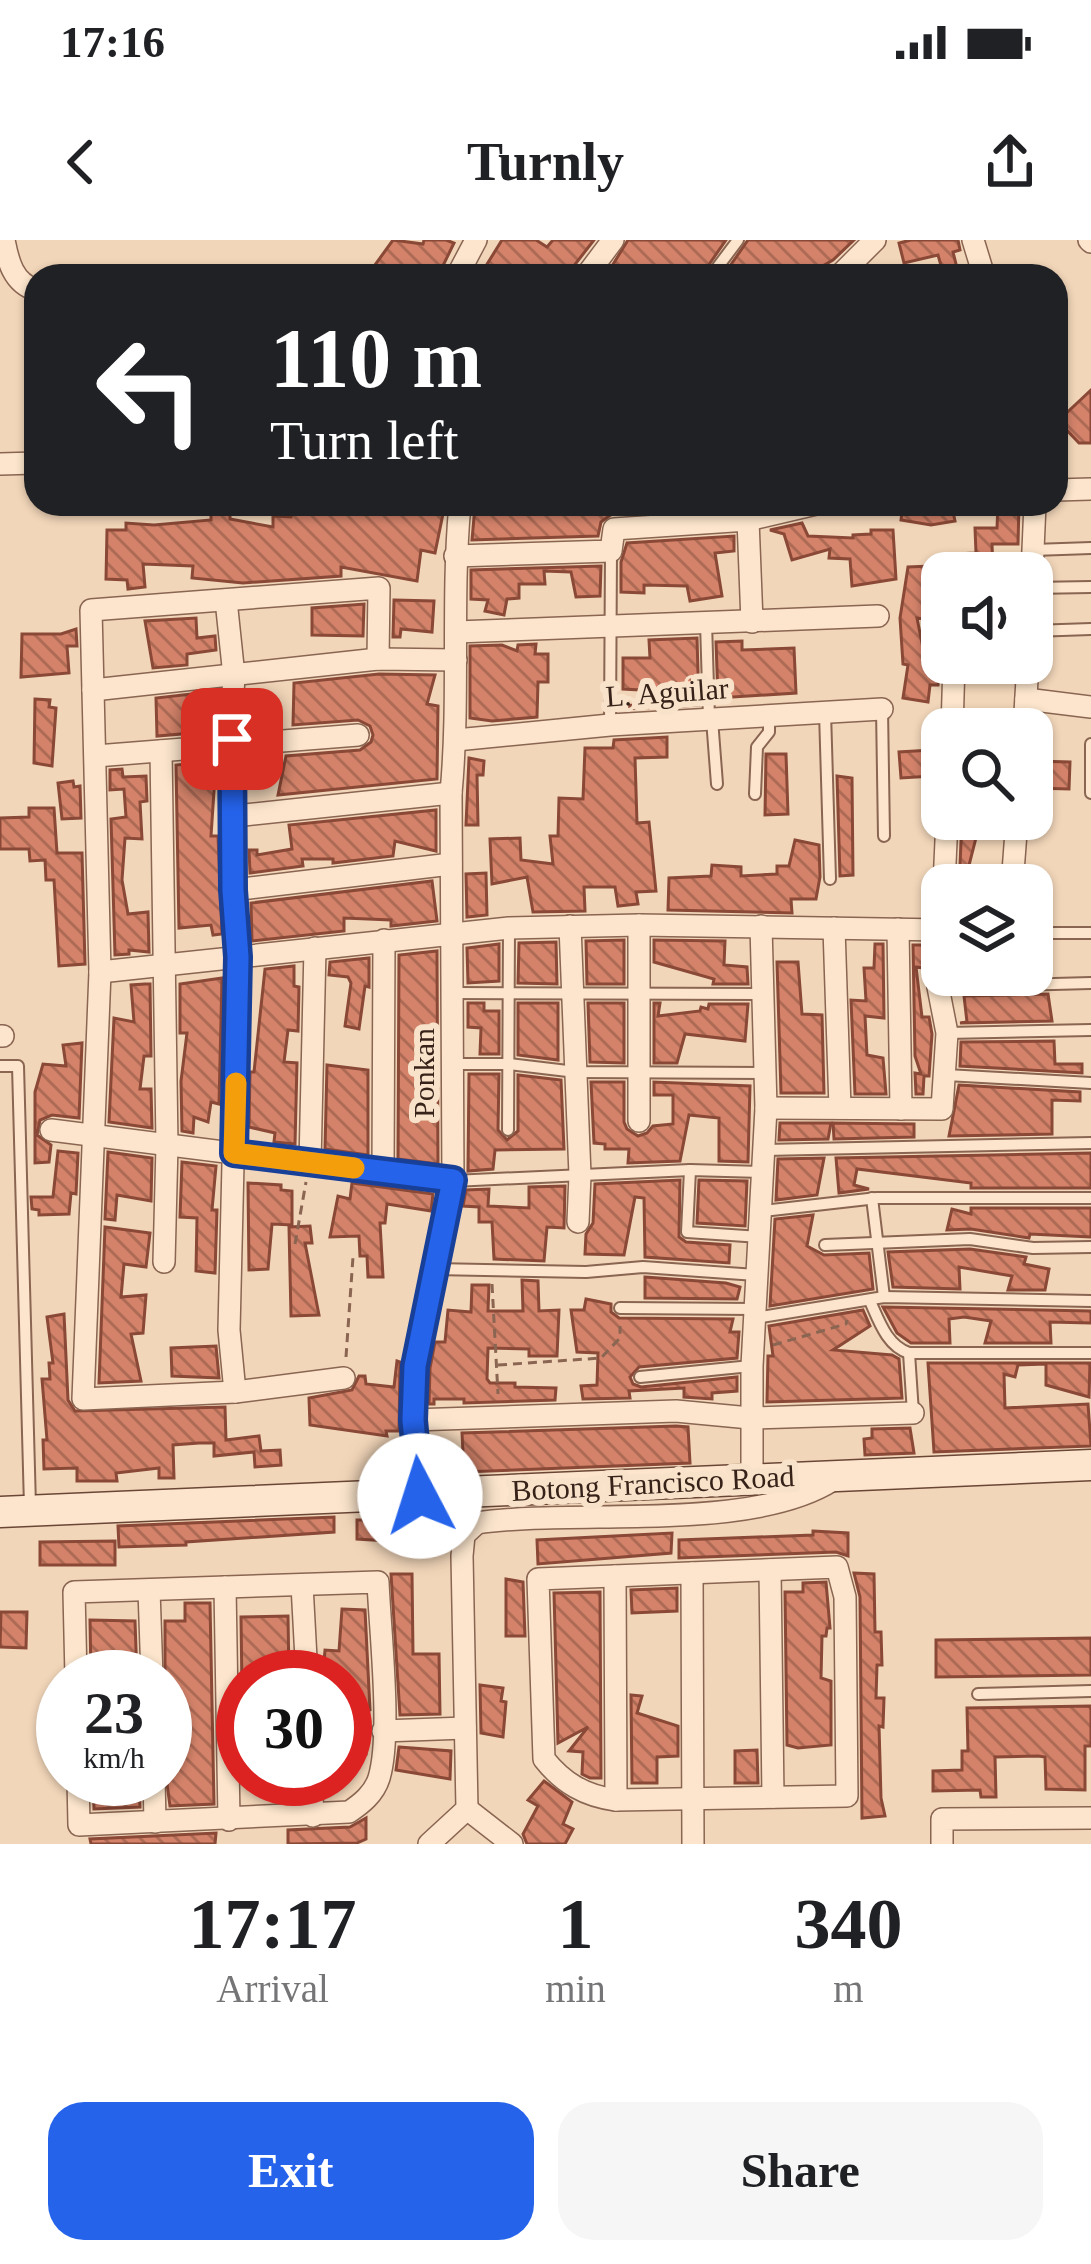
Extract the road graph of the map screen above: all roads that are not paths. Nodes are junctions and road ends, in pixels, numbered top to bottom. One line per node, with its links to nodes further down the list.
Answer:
1 (4, 240): 4 (street)
2 (875, 240): 3 (street)
3 (852, 264)
4 (24, 283)
5 (459, 516): 12 (street, Ponkan)
6 (765, 516): 8 (street)
7 (1034, 516): 11 (street)
8 (748, 520): 10 (street); 18 (street)
9 (1091, 548): 13 (lane)
10 (611, 550): 12 (street); 20 (lane)
11 (1032, 552)
12 (455, 556): 23 (street, Ponkan)
13 (1053, 556)
14 (1091, 586): 15 (lane)
15 (1053, 587)
16 (226, 600): 24 (street); 26 (street); 28 (street)
17 (878, 616): 18 (street)
18 (752, 622): 19 (street)
19 (706, 623): 20 (street); 35 (lane)
20 (610, 626): 23 (street); 36 (lane)
21 (1091, 629): 22 (lane)
22 (1053, 630)
23 (456, 632): 25 (street, Ponkan)
24 (378, 659): 25 (street); 26 (street)
25 (456, 660): 38 (street, Ponkan)
26 (234, 676): 28 (street); 39 (street)
27 (1027, 684): 29 (street)
28 (93, 690): 42 (street)
29 (1026, 699): 30 (street); 31 (street)
30 (1091, 706)
31 (1025, 708)
32 (882, 709): 33 (street, L. Aguilar); 48 (lane)
33 (824, 712): 34 (street, L. Aguilar); 50 (lane)
34 (769, 715): 35 (street, L. Aguilar); 46 (lane)
35 (710, 719): 36 (street, L. Aguilar); 43 (lane)
36 (610, 725): 38 (street, L. Aguilar)
37 (358, 735): 39 (street)
38 (456, 740): 44 (street, Ponkan)
39 (230, 746): 41 (street); 47 (street)
40 (1091, 746): 45 (lane)
41 (161, 751): 42 (street); 65 (street)
42 (96, 756): 66 (street)
43 (717, 784)
44 (451, 793): 47 (street); 49 (street, Ponkan)
45 (1091, 793)
46 (755, 794)
47 (235, 816): 51 (street)
48 (884, 836)
49 (451, 864): 51 (street); 59 (street, Ponkan)
50 (830, 878)
51 (233, 890): 64 (street)
52 (639, 925): 53 (street); 54 (street); 69 (street)
53 (570, 926): 55 (street); 72 (street)
54 (761, 926): 56 (street); 73 (street)
55 (508, 928): 59 (street); 71 (lane)
56 (834, 928): 57 (street); 86 (street)
57 (898, 929): 58 (street); 87 (street)
58 (921, 930)
59 (452, 933): 62 (street); 70 (street, Ponkan)
60 (1053, 933): 61 (lane)
61 (1091, 933)
62 (384, 940): 63 (street); 98 (street)
63 (315, 948): 64 (street); 96 (street)
64 (238, 957): 65 (street); 94 (street)
65 (165, 965): 66 (street); 93 (street)
66 (100, 972): 91 (street)
67 (1091, 983): 68 (lane)
68 (1053, 984)
69 (639, 992): 72 (lane); 73 (lane); 81 (street)
70 (452, 993): 71 (lane); 77 (street, Ponkan)
71 (510, 994): 72 (lane); 78 (lane)
72 (573, 994): 80 (street)
73 (763, 994): 82 (street)
74 (940, 996): 76 (street)
75 (1091, 1030): 76 (lane)
76 (947, 1033): 83 (street)
77 (453, 1064): 78 (lane); 100 (street, Ponkan)
78 (509, 1064): 80 (lane); 90 (lane)
79 (0, 1066): 130 (lane)
80 (576, 1072): 81 (lane); 99 (street)
81 (639, 1073): 82 (lane); 88 (street)
82 (766, 1073): 85 (street)
83 (946, 1076): 84 (lane); 87 (street)
84 (1091, 1083)
85 (766, 1108): 86 (street); 95 (street)
86 (841, 1108): 87 (street)
87 (901, 1109)
88 (639, 1121)
89 (51, 1130): 91 (street)
90 (508, 1130)
91 (96, 1136): 93 (street); 122 (street)
92 (1091, 1143): 95 (lane)
93 (167, 1145): 94 (street); 109 (street)
94 (234, 1153): 96 (street); 122 (street)
95 (765, 1161): 97 (lane); 103 (street)
96 (310, 1162): 98 (street)
97 (690, 1170): 99 (lane); 105 (lane)
98 (382, 1172): 100 (street)
99 (580, 1175): 100 (lane); 104 (street)
100 (453, 1180): 110 (street, Ponkan)
101 (872, 1198): 102 (lane); 103 (lane); 107 (lane)
102 (1091, 1198)
103 (763, 1211): 105 (street)
104 (578, 1222)
105 (762, 1237): 111 (street)
106 (825, 1245): 107 (lane)
107 (875, 1245): 108 (lane); 112 (lane)
108 (1091, 1247)
109 (164, 1262)
110 (434, 1269): 111 (lane); 125 (street, Ponkan)
111 (759, 1275): 116 (street)
112 (884, 1297): 113 (lane); 114 (lane)
113 (870, 1301): 116 (lane); 118 (lane)
114 (1091, 1301)
115 (620, 1308): 116 (lane)
116 (756, 1314): 119 (street)
117 (1091, 1353): 118 (lane)
118 (909, 1354): 123 (lane)
119 (753, 1358): 120 (lane); 124 (street)
120 (640, 1377)
121 (344, 1378): 122 (street)
122 (235, 1393)
123 (913, 1413): 124 (street)
124 (750, 1418): 125 (street); 128 (street)
125 (413, 1420): 129 (street, Ponkan)
126 (1091, 1465): 127 (street, Botong Francisco Road)
127 (843, 1473): 128 (street, Botong Francisco Road); 142 (street)
128 (752, 1478): 129 (street, Botong Francisco Road)
129 (420, 1496): 130 (street, Botong Francisco Road)
130 (15, 1512)
131 (770, 1570): 132 (street); 144 (street); 144 (street)
132 (692, 1573): 133 (street); 145 (street)
133 (615, 1576): 146 (street); 146 (street)
134 (302, 1585): 135 (street); 139 (street); 143 (street)
135 (225, 1587): 136 (street); 154 (street)
136 (149, 1590): 137 (street); 138 (street)
137 (75, 1650)
138 (151, 1650)
139 (306, 1650)
140 (1091, 1690): 141 (lane)
141 (978, 1694)
142 (464, 1728): 143 (street); 150 (street)
143 (383, 1730): 151 (street)
144 (773, 1798): 145 (street)
145 (693, 1799): 146 (street); 158 (street)
146 (616, 1800)
147 (79, 1806): 155 (street)
148 (155, 1806): 155 (street)
149 (312, 1806): 151 (street)
150 (466, 1809): 156 (street); 157 (street)
151 (313, 1816): 154 (street)
152 (1091, 1818): 153 (street)
153 (1032, 1819): 159 (street); 160 (street)
154 (229, 1820): 155 (street)
155 (155, 1822)
156 (429, 1844)
157 (512, 1844)
158 (693, 1844)
159 (942, 1844)
160 (1033, 1844)

